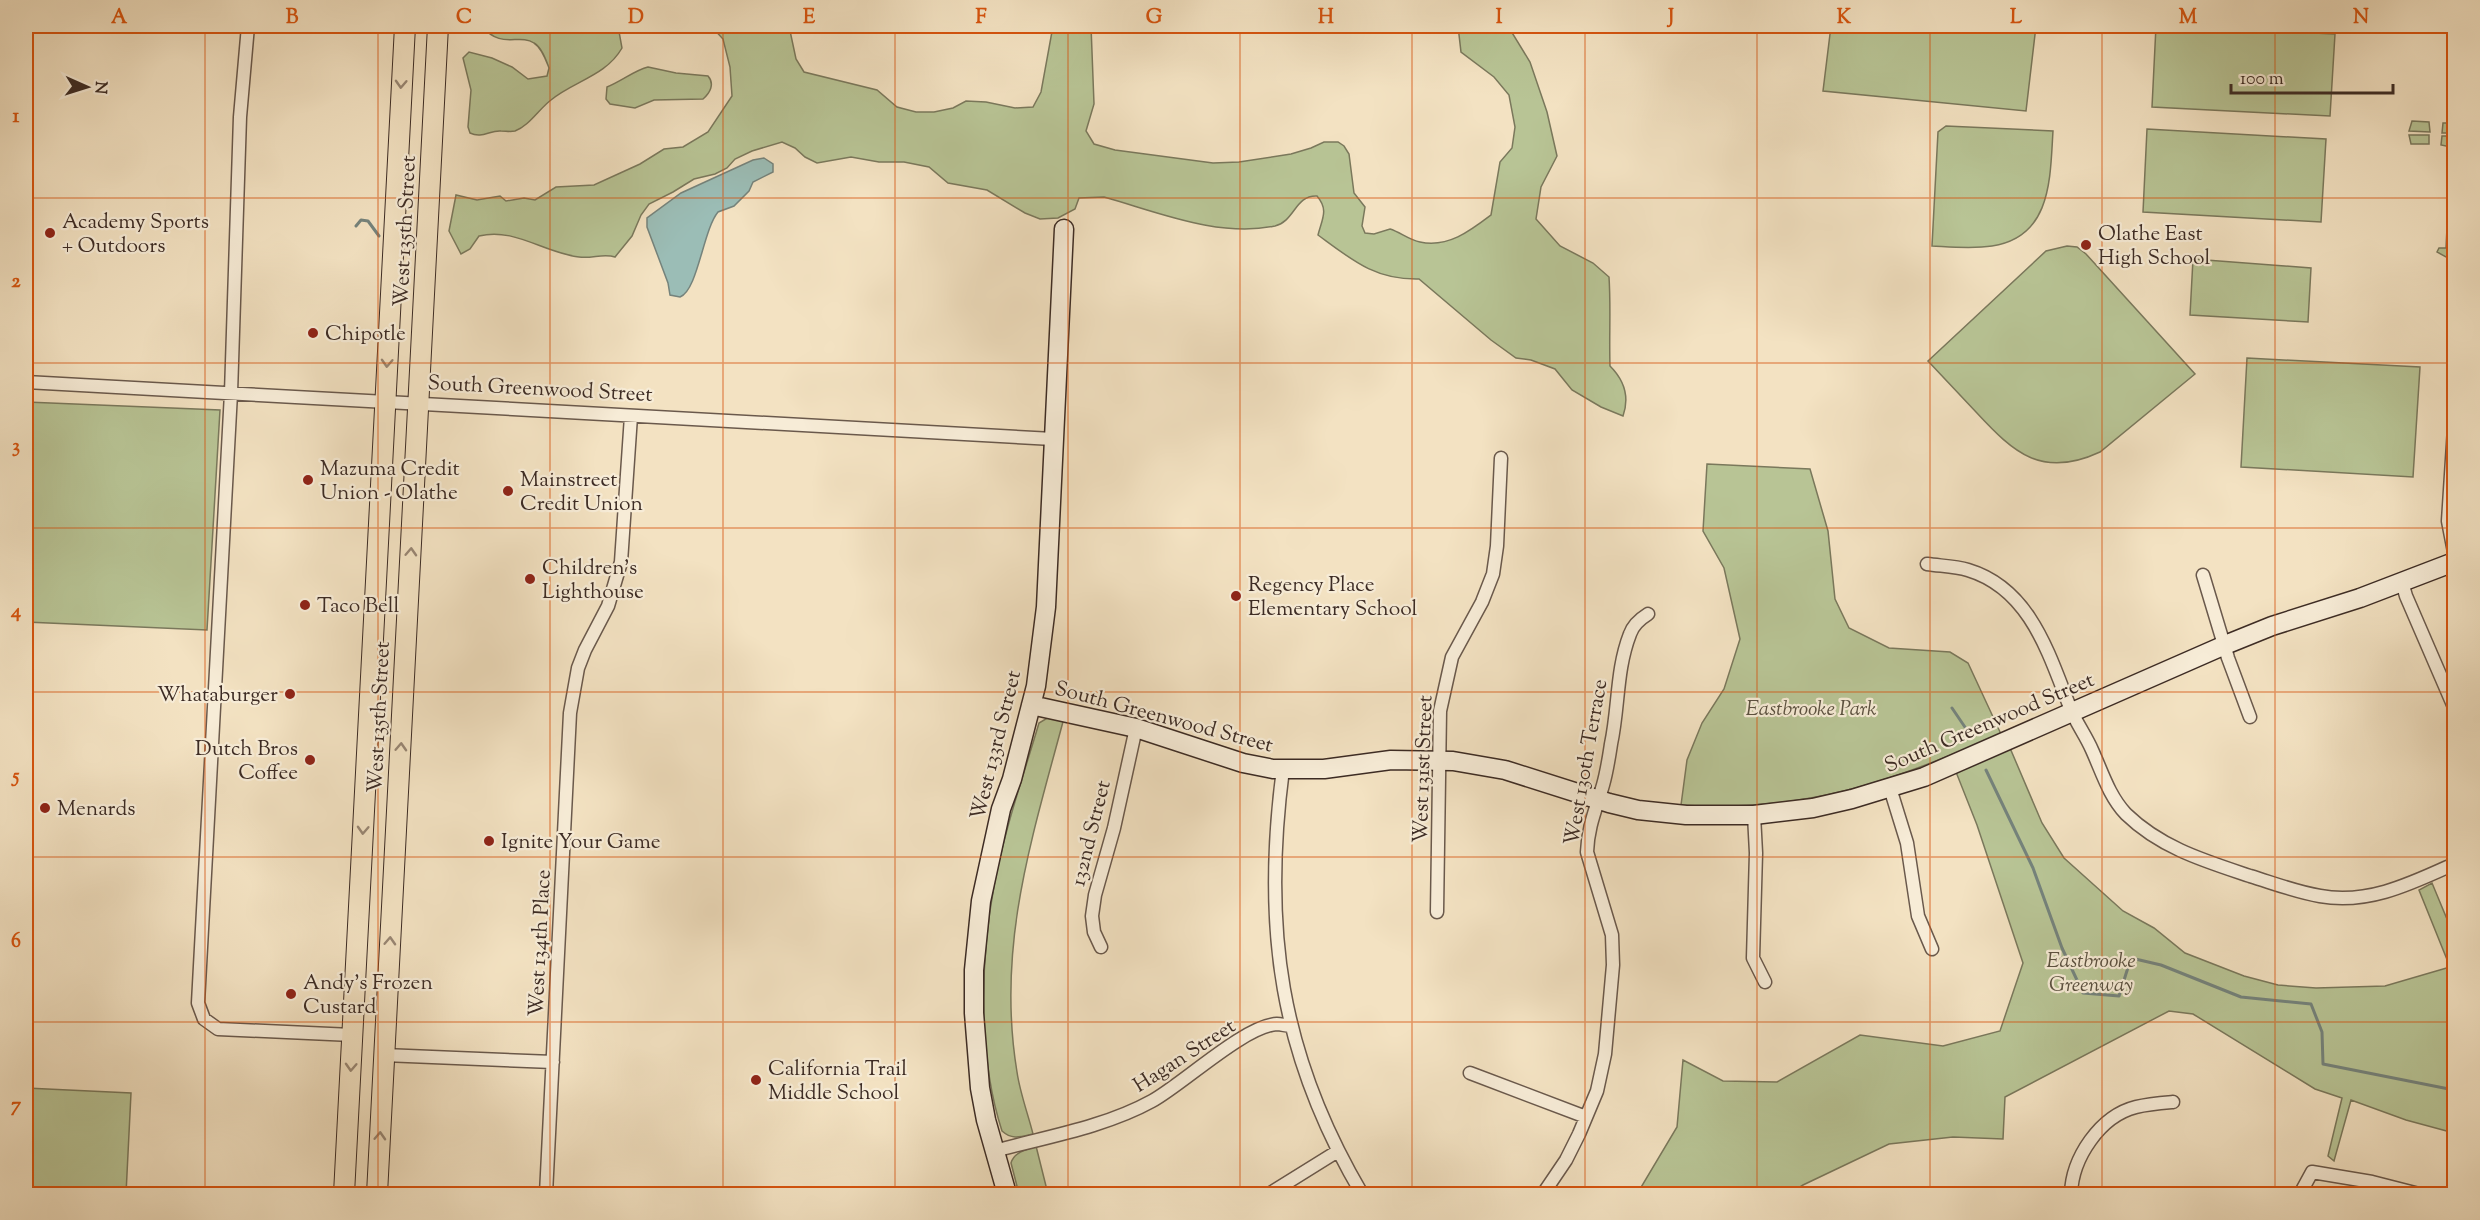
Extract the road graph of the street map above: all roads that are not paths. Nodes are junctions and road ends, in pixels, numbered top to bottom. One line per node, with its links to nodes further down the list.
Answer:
1 (248, 26): 6 (street)
2 (405, 26): 7 (main road, West 135th Street, one-way to 7)
3 (438, 26): 8 (main road, West 135th Street)
4 (1064, 229): 11 (street, West 133rd Street)
5 (26, 382): 6 (street, South Greenwood Street)
6 (231, 393): 7 (street, South Greenwood Street); 36 (street)
7 (385, 403): 8 (street, South Greenwood Street); 36 (main road, West 135th Street, one-way to 36)
8 (419, 404): 9 (street, South Greenwood Street); 37 (main road, West 135th Street, one-way to 8)
9 (631, 416): 11 (street, South Greenwood Street); 38 (street, West 134th Place)
10 (2454, 428): 13 (street)
11 (1053, 439): 20 (street, West 133rd Street)
12 (1501, 458): 25 (street, West 131st Street)
13 (2454, 552)
14 (2454, 562): 17 (street, South Greenwood Street)
15 (1927, 564): 22 (street)
16 (2203, 575): 19 (street)
17 (2402, 582): 19 (street, South Greenwood Street); 21 (street)
18 (1648, 614): 28 (street, West 130th Terrace)
19 (2225, 645): 22 (street, South Greenwood Street); 23 (street)
20 (1031, 705): 24 (street, South Greenwood Street); 42 (street, West 133rd Street)
21 (2454, 707)
22 (2072, 712): 27 (street, South Greenwood Street); 30 (street)
23 (2250, 717)
24 (1136, 728): 26 (street, South Greenwood Street); 32 (street, 132nd Street)
25 (1439, 760): 26 (street, South Greenwood Street); 28 (street, South Greenwood Street); 31 (street, West 131st Street)
26 (1283, 769): 35 (street)
27 (1890, 788): 29 (street, South Greenwood Street); 33 (street)
28 (1597, 800): 29 (street, South Greenwood Street); 41 (street, West 130th Terrace)
29 (1754, 815): 34 (street)
30 (2454, 864)
31 (1437, 912)
32 (1101, 947)
33 (1932, 949)
34 (1765, 982)
35 (1291, 1026): 42 (street, Hagan Street); 43 (street)
36 (352, 1035): 44 (main road, West 135th Street, one-way to 44)
37 (384, 1054): 38 (street); 45 (main road, West 135th Street, one-way to 37)
38 (553, 1062): 46 (street, West 134th Place)
39 (1470, 1073): 41 (street)
40 (2173, 1102): 51 (street)
41 (1586, 1118): 50 (street, West 130th Terrace)
42 (994, 1151): 47 (street, West 133rd Street)
43 (1338, 1152): 48 (street); 49 (street)
44 (344, 1194)
45 (377, 1194)
46 (546, 1194)
47 (1007, 1194)
48 (1269, 1194)
49 (1362, 1194)
50 (1543, 1194)
51 (2071, 1194)
52 (2300, 1194): 53 (street)
53 (2419, 1194)

